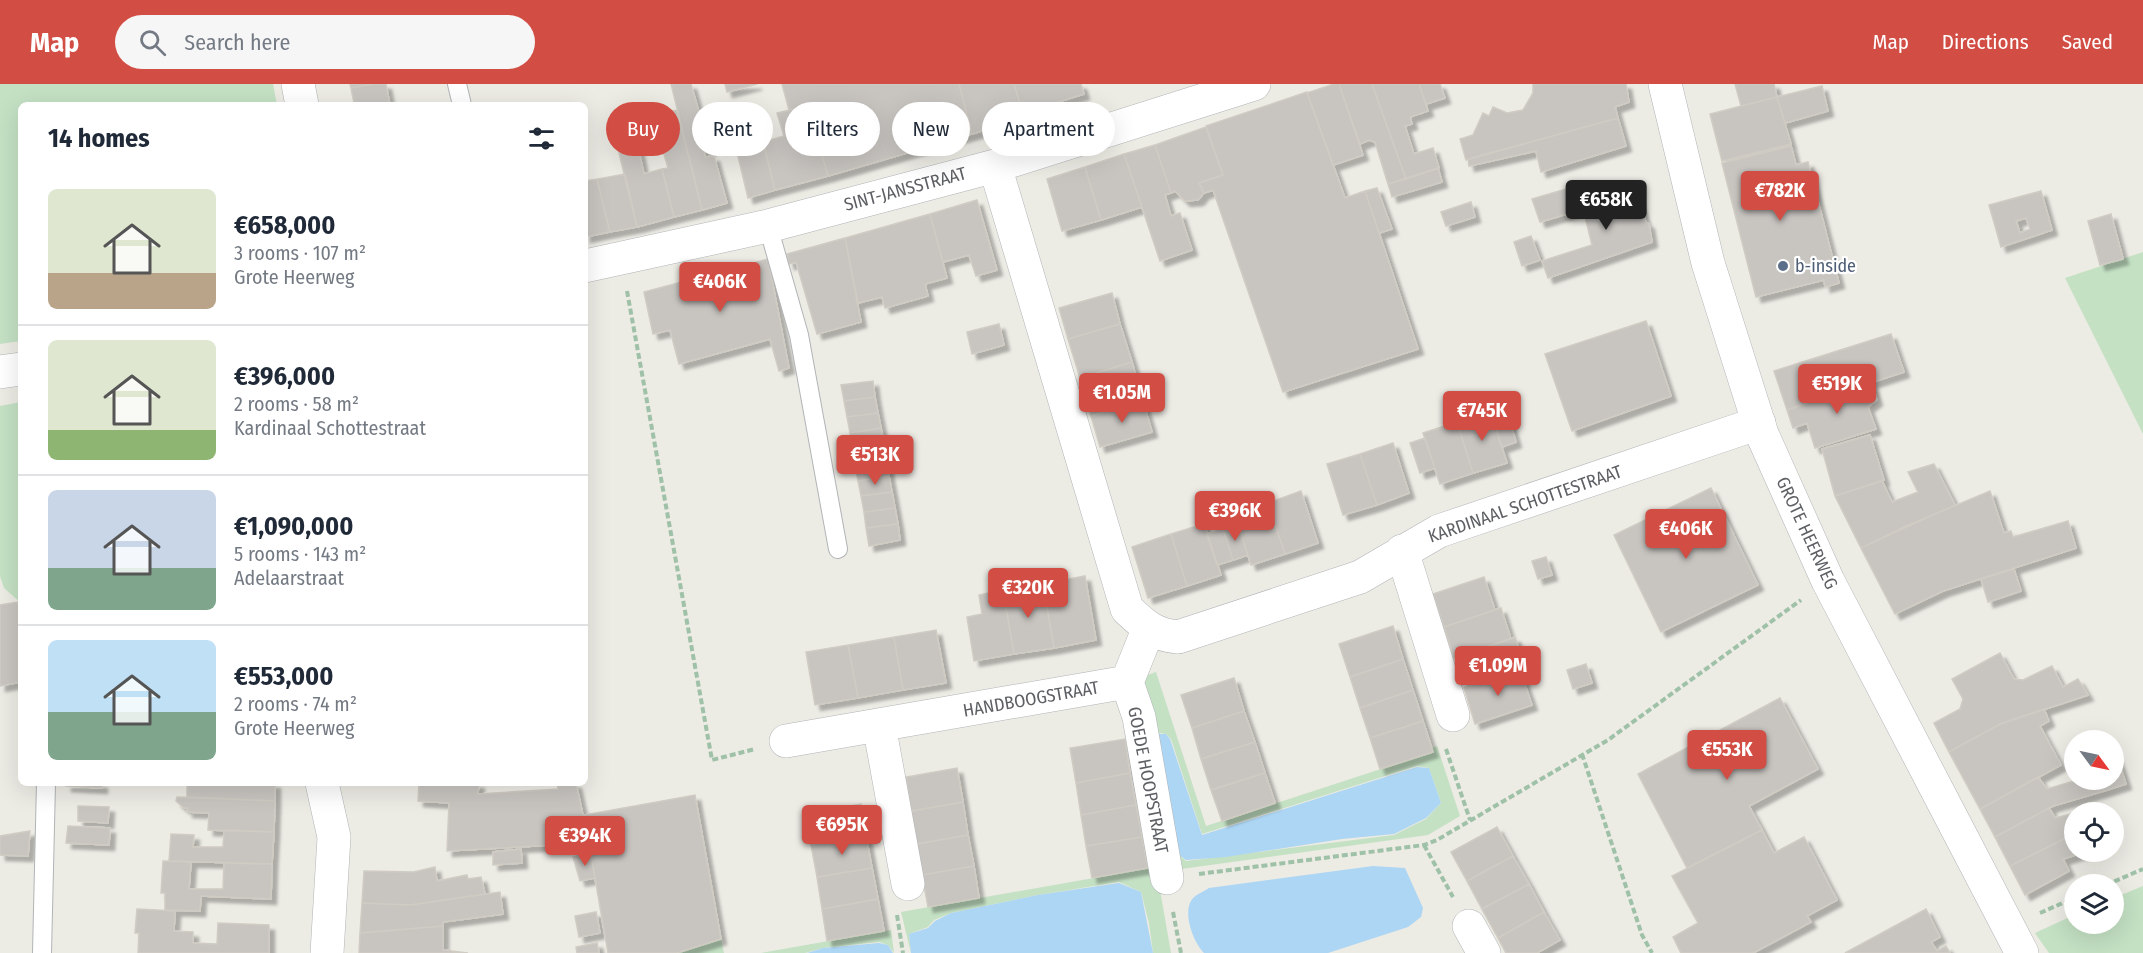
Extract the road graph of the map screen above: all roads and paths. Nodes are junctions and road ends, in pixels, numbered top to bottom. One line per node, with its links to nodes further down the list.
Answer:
1 (298, 84): 5 (street)
2 (457, 84): 6 (lane)
3 (1254, 84): 7 (street, SINT-JANSSTRAAT)
4 (1665, 84): 13 (street, GROTE HEERWEG)
5 (301, 102)
6 (461, 102)
7 (995, 166): 8 (street, SINT-JANSSTRAAT); 17 (street)
8 (768, 226): 9 (street, SINT-JANSSTRAAT); 14 (lane)
9 (621, 258): 10 (street, SINT-JANSSTRAAT); 21 (path)
10 (588, 265)
11 (18, 369): 12 (street)
12 (0, 372)
13 (1759, 423): 15 (street, KARDINAAL SCHOTTESTRAAT); 16 (street, GROTE HEERWEG)
14 (838, 549)
15 (1402, 551): 17 (street, KARDINAAL SCHOTTESTRAAT); 19 (street)
16 (1828, 581): 22 (path); 36 (street, GROTE HEERWEG)
17 (1148, 630): 18 (street)
18 (1127, 682): 20 (street, HANDBOOGSTRAAT); 29 (street, GOEDE HOOPSTRAAT)
19 (1453, 715): 25 (path)
20 (879, 725): 21 (street, HANDBOOGSTRAAT); 30 (street)
21 (786, 741)
22 (1582, 754): 25 (path); 35 (path)
23 (46, 786): 32 (lane)
24 (323, 786): 33 (street)
25 (1470, 820): 26 (path)
26 (1424, 845): 29 (path); 31 (path)
27 (2143, 869): 28 (path)
28 (2124, 877)
29 (1167, 878): 34 (path)
30 (908, 884)
31 (1476, 940)
32 (42, 953)
33 (327, 953)
34 (1180, 953)
35 (1652, 953)
36 (2022, 953)

